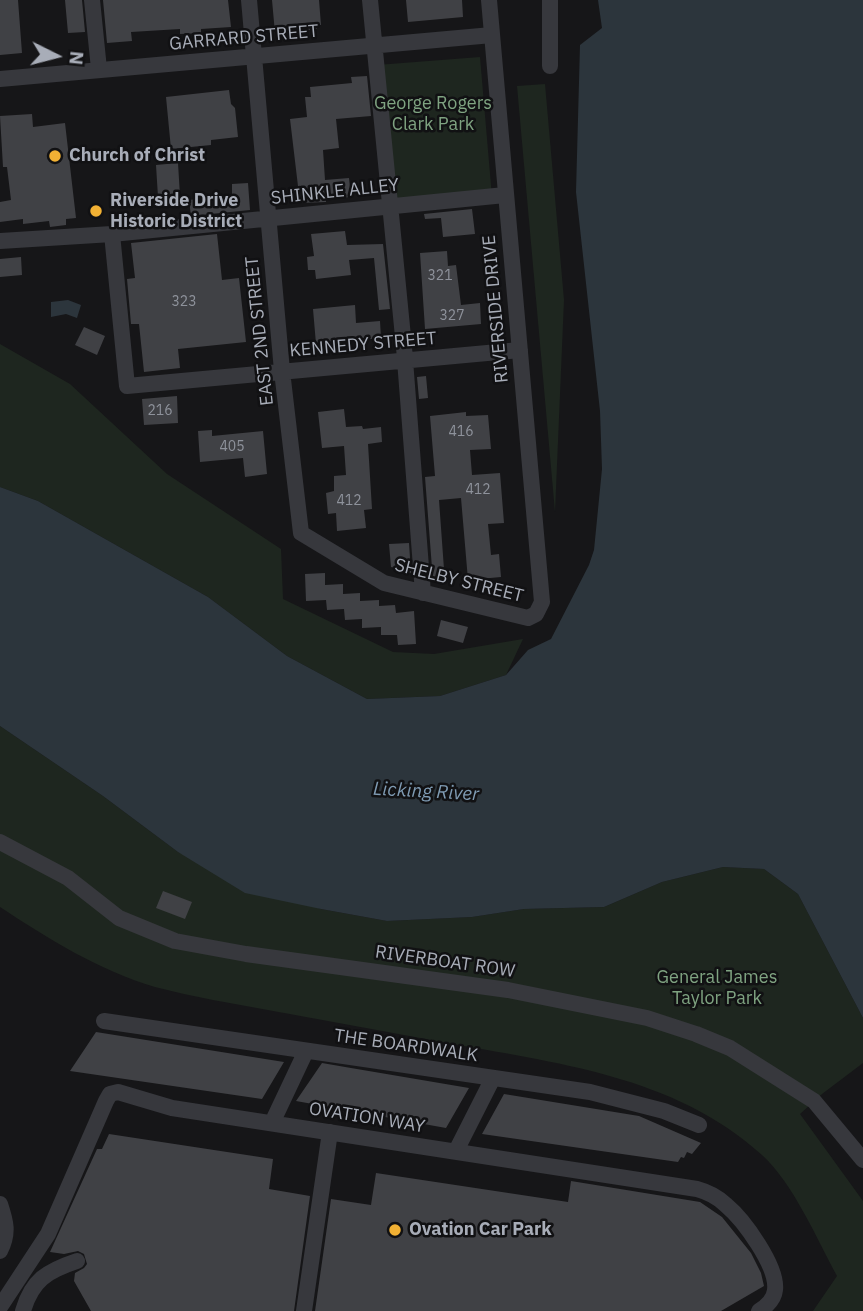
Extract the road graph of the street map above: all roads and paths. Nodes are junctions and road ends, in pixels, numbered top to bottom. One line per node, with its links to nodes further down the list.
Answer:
1 (92, 0): 10 (street)
2 (249, 0): 8 (street, EAST 2ND STREET)
3 (370, 0): 7 (street)
4 (489, 0): 6 (street, RIVERSIDE DRIVE)
5 (550, 0): 9 (street)
6 (492, 35): 7 (street, GARRARD STREET); 12 (street, RIVERSIDE DRIVE)
7 (375, 46): 8 (street, GARRARD STREET); 13 (street)
8 (254, 57): 10 (street, GARRARD STREET); 14 (street, EAST 2ND STREET)
9 (550, 66)
10 (99, 69): 11 (street, GARRARD STREET)
11 (0, 79)
12 (505, 195): 13 (street, SHINKLE ALLEY); 17 (street, RIVERSIDE DRIVE)
13 (391, 206): 14 (street, SHINKLE ALLEY); 18 (street)
14 (268, 218): 15 (street, SHINKLE ALLEY); 19 (street, EAST 2ND STREET)
15 (112, 234): 16 (street, SHINKLE ALLEY); 19 (street, KENNEDY STREET)
16 (0, 241)
17 (520, 350): 18 (street, KENNEDY STREET); 22 (street, RIVERSIDE DRIVE)
18 (405, 360): 19 (street, KENNEDY STREET); 21 (street)
19 (282, 371): 20 (street, EAST 2ND STREET)
20 (301, 533): 21 (street, SHELBY STREET)
21 (423, 593): 22 (street, SHELBY STREET)
22 (536, 614)
23 (0, 842): 33 (street, RIVERBOAT ROW)
24 (104, 1021): 25 (street, THE BOARDWALK)
25 (306, 1051): 26 (street, THE BOARDWALK); 28 (street)
26 (493, 1078): 29 (street, THE BOARDWALK); 32 (street)
27 (121, 1092): 28 (street, OVATION WAY); 31 (street); 37 (street)
28 (272, 1124): 30 (street, OVATION WAY)
29 (699, 1125)
30 (330, 1132): 32 (street, OVATION WAY); 39 (street)
31 (97, 1149)
32 (456, 1152): 40 (street, OVATION WAY)
33 (863, 1160)
34 (0, 1203): 35 (street)
35 (0, 1251)
36 (77, 1261): 38 (street)
37 (0, 1307)
38 (23, 1311)
39 (304, 1311)
40 (759, 1311)

